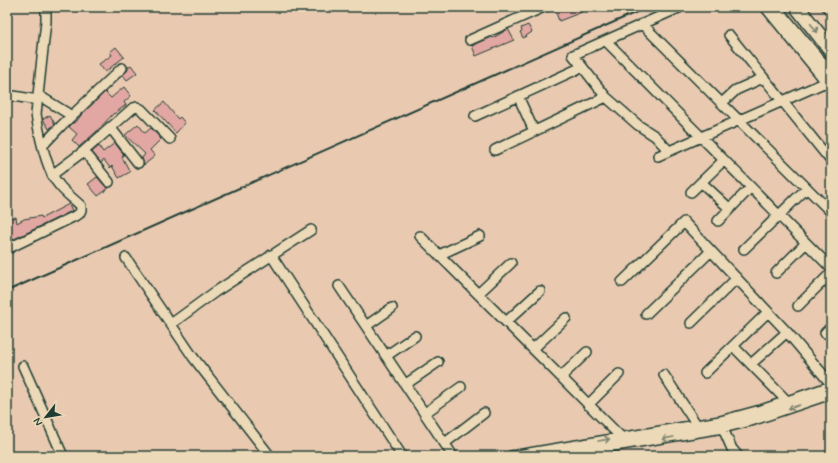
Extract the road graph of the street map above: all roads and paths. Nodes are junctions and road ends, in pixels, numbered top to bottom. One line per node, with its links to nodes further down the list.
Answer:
1 (46, 7): 21 (street)
2 (544, 7): 11 (street)
3 (681, 7): 9 (street)
4 (765, 7): 17 (street)
5 (773, 7): 17 (highway)
6 (797, 7): 13 (highway, one-way to 13)
7 (828, 7): 8 (street)
8 (831, 11)
9 (642, 24): 12 (street); 23 (street)
10 (729, 35): 16 (street)
11 (470, 40)
12 (606, 41): 14 (street); 29 (street)
13 (831, 50)
14 (582, 67): 19 (street); 20 (street)
15 (122, 68): 24 (street)
16 (763, 78): 22 (street); 23 (street)
17 (829, 82): 22 (street)
18 (7, 95): 21 (street)
19 (518, 96): 25 (street); 28 (street)
20 (606, 97): 28 (street); 34 (street)
21 (38, 98): 24 (street); 31 (street)
22 (783, 102): 26 (street); 37 (street)
23 (722, 103): 26 (street)
24 (72, 116): 31 (street)
25 (475, 116)
26 (740, 121): 29 (street); 43 (street)
27 (110, 127): 30 (street); 33 (street); 38 (street)
28 (534, 131): 32 (street)
29 (702, 137): 34 (street); 36 (street)
30 (170, 140)
31 (43, 145): 39 (street)
32 (495, 150)
33 (84, 151): 39 (street); 40 (street)
34 (669, 152): 35 (street)
35 (658, 156)
36 (724, 160): 41 (street); 42 (street)
37 (831, 162)
38 (138, 163)
39 (52, 175): 53 (street)
40 (109, 182)
41 (701, 182): 44 (street); 45 (street)
42 (751, 187): 45 (street); 47 (street)
43 (807, 188): 46 (street); 47 (street)
44 (691, 192)
45 (730, 209): 48 (street)
46 (831, 212)
47 (779, 215): 52 (street); 54 (street)
48 (718, 221)
49 (311, 230): 57 (street)
50 (420, 236): 56 (street)
51 (480, 236): 56 (street)
52 (806, 243): 60 (street); 61 (street)
53 (7, 249)
54 (744, 249)
55 (711, 251): 63 (street); 64 (street); 71 (street)
56 (439, 255): 67 (street)
57 (271, 256): 75 (street); 106 (street)
58 (126, 258): 75 (street)
59 (511, 263): 67 (street)
60 (831, 268)
61 (776, 273)
62 (831, 273): 68 (street)
63 (737, 278): 70 (street); 74 (street)
64 (622, 282)
65 (339, 286): 76 (street)
66 (540, 290): 73 (street)
67 (478, 294): 73 (street)
68 (798, 306)
69 (392, 308): 76 (street)
70 (768, 312): 77 (street); 79 (street)
71 (646, 314)
72 (566, 318): 80 (street)
73 (506, 322): 80 (street)
74 (691, 323)
75 (171, 324): 105 (street)
76 (366, 326): 82 (street)
77 (787, 332): 84 (street); 91 (street)
78 (415, 336): 82 (street)
79 (733, 346): 84 (street); 86 (street)
80 (533, 349): 89 (street)
81 (587, 352): 89 (street)
82 (386, 356): 90 (street)
83 (438, 362): 90 (street)
84 (751, 364): 94 (street)
85 (23, 366): 104 (street)
86 (705, 373)
87 (619, 374): 95 (street)
88 (664, 375): 98 (street)
89 (561, 377): 95 (street)
90 (406, 384): 96 (street)
91 (831, 385): 94 (street)
92 (461, 387): 96 (street)
93 (831, 394): 99 (street, one-way to 99)
94 (788, 401): 99 (street)
95 (588, 404): 100 (street)
96 (425, 413): 101 (street)
97 (484, 413): 101 (street)
98 (696, 424): 99 (street); 100 (street)
99 (721, 424): 102 (street, one-way to 102); 110 (street)
100 (621, 437): 108 (street, one-way to 100)
101 (445, 443): 107 (street)
102 (597, 453): 103 (street)
103 (573, 454): 109 (street)
104 (63, 456)
105 (270, 456)
106 (402, 456)
107 (453, 456)
108 (511, 456)
109 (556, 456)
110 (738, 456)

